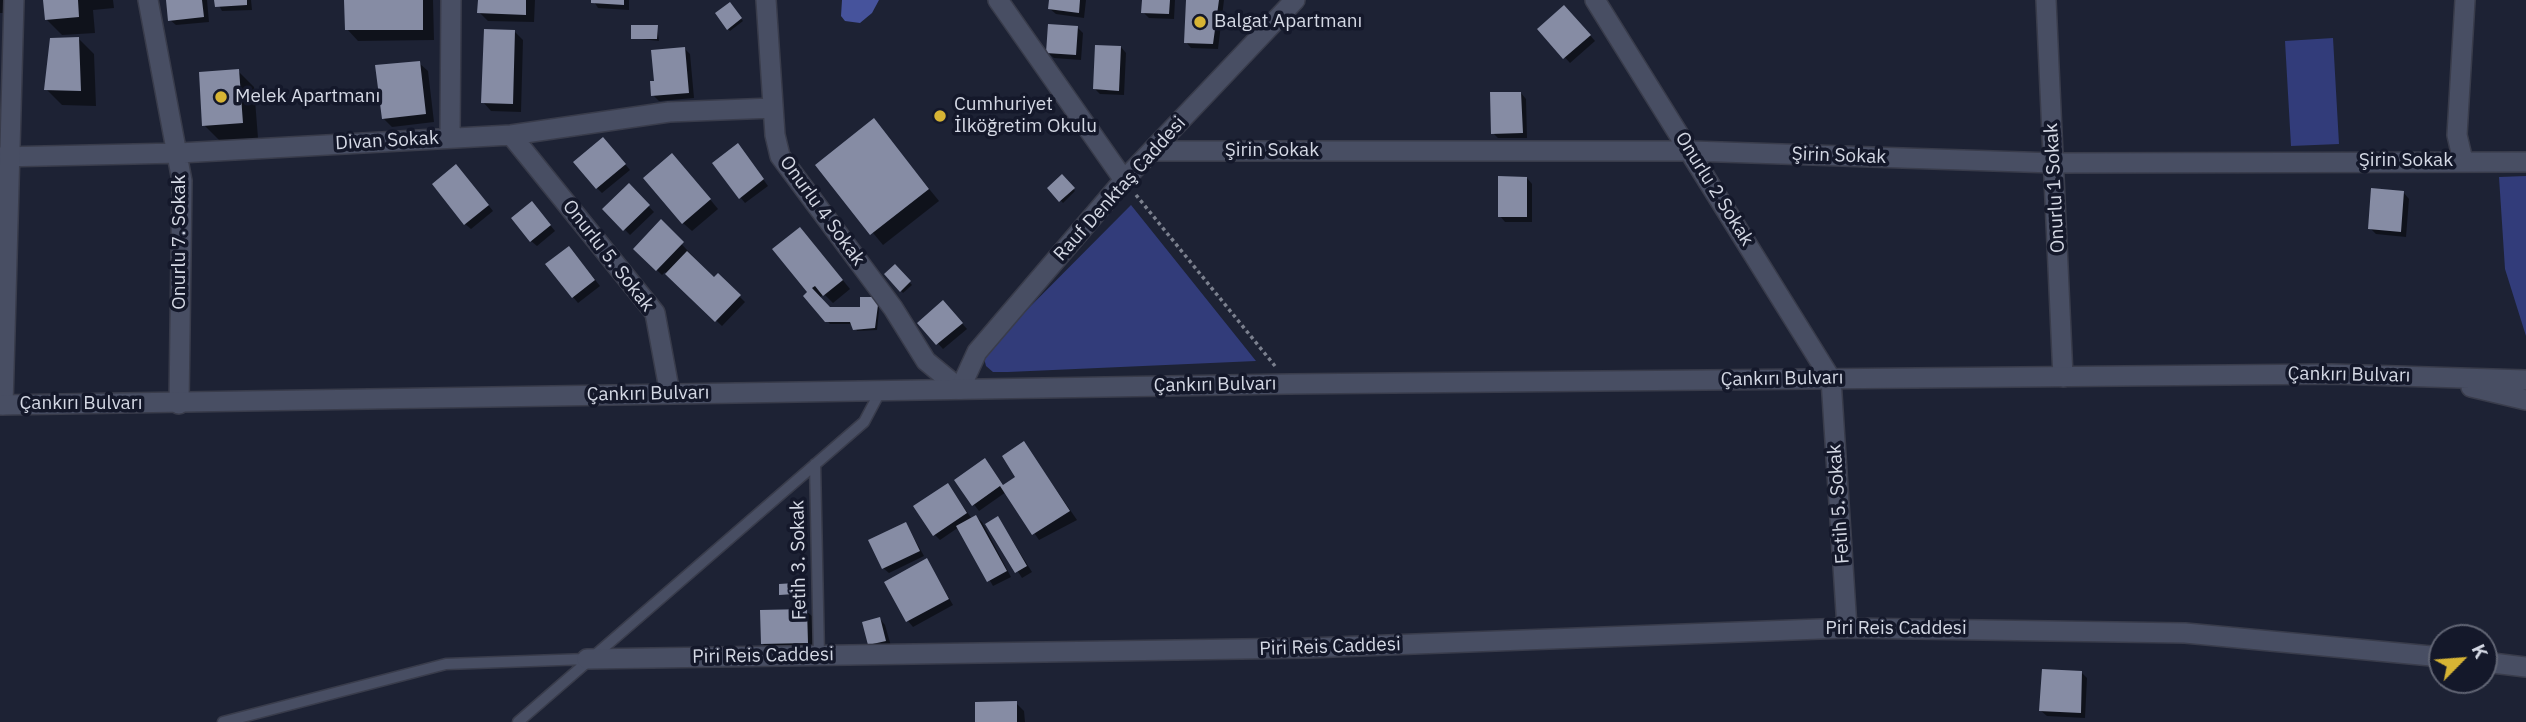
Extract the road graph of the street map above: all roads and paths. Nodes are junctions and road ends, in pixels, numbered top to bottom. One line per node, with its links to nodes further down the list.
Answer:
1 (14, 0): 16 (street)
2 (148, 0): 15 (street, Onurlu 7. Sokak)
3 (451, 0): 12 (street)
4 (766, 0): 10 (street, Onurlu 4 Sokak)
5 (998, 0): 20 (street)
6 (1296, 0): 13 (street, Rauf Denktaş Caddesi)
7 (1595, 0): 14 (street, Onurlu 2 Sokak)
8 (2046, 0): 19 (street, Onurlu 1 Sokak)
9 (2465, 0): 17 (street)
10 (773, 108): 11 (street, Divan Sokak); 26 (street, Onurlu 4 Sokak)
11 (511, 135): 12 (street, Divan Sokak); 28 (street, Onurlu 5. Sokak)
12 (450, 137): 15 (street, Divan Sokak)
13 (1152, 151): 14 (street, Şirin Sokak); 20 (street, Rauf Denktaş Caddesi)
14 (1690, 151): 19 (street, Şirin Sokak); 23 (street, Onurlu 2 Sokak)
15 (179, 153): 16 (street, Divan Sokak); 30 (street, Onurlu 7. Sokak)
16 (4, 157): 31 (street)
17 (2463, 161): 18 (street, Şirin Sokak); 19 (street, Şirin Sokak)
18 (2526, 162)
19 (2054, 163): 21 (street, Onurlu 1 Sokak)
20 (1124, 180): 25 (path); 26 (street, Rauf Denktaş Caddesi)
21 (2063, 376): 22 (street, Çankırı Bulvarı); 23 (street, Çankırı Bulvarı)
22 (2429, 377): 24 (street, Çankırı Bulvarı); 29 (street, Çankırı Bulvarı)
23 (1831, 379): 25 (street, Çankırı Bulvarı); 33 (street, Fetih 5. Sokak)
24 (2526, 380)
25 (1289, 384): 26 (street, Çankırı Bulvarı)
26 (960, 389): 27 (street, Çankırı Bulvarı)
27 (881, 390): 28 (street, Çankırı Bulvarı); 32 (lane)
28 (670, 394): 30 (street, Çankırı Bulvarı)
29 (2526, 400)
30 (179, 404): 31 (street, Çankırı Bulvarı)
31 (1, 405)
32 (815, 464): 34 (lane, Fetih 3. Sokak); 36 (lane)
33 (1847, 628): 34 (street, Piri Reis Caddesi); 35 (street, Piri Reis Caddesi)
34 (819, 656): 36 (street, Piri Reis Caddesi)
35 (2428, 656)
36 (587, 659): 39 (lane, Piri Reis Caddesi); 40 (lane)
37 (2498, 664): 38 (street)
38 (2526, 667)
39 (223, 722)
40 (518, 722)

